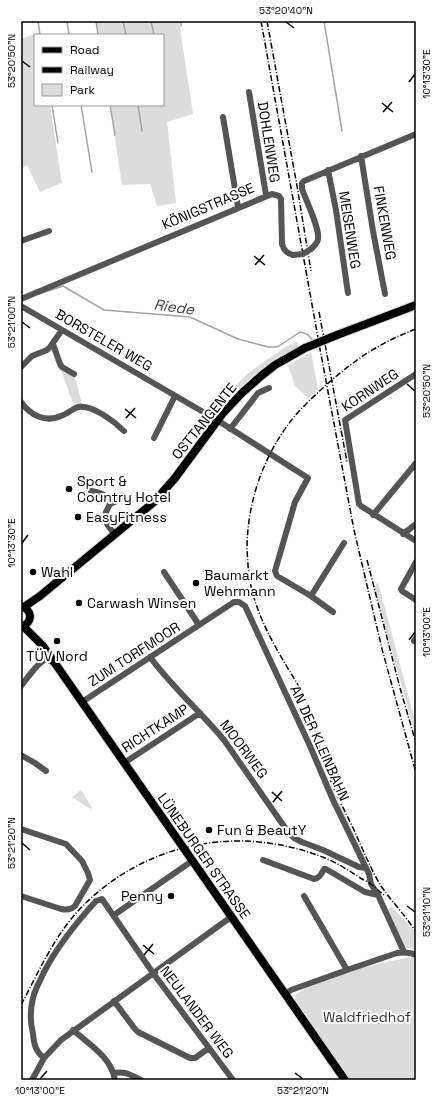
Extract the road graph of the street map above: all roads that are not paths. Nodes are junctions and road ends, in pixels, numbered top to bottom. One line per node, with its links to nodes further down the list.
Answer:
1 (249, 92): 6 (street, DOHLENWEG)
2 (223, 117): 7 (street)
3 (416, 134): 4 (street, KÖNIGSTRASSE)
4 (361, 156): 5 (street, KÖNIGSTRASSE); 11 (street, FINKENWEG)
5 (328, 170): 6 (street, KÖNIGSTRASSE, bridge); 10 (street, MEISENWEG)
6 (266, 195): 7 (street, KÖNIGSTRASSE)
7 (238, 207): 12 (street, KÖNIGSTRASSE)
8 (49, 231): 9 (street)
9 (21, 241)
10 (348, 294)
11 (385, 294)
12 (21, 298)
13 (416, 305): 23 (main road, OSTTANGENTE, bridge)
14 (21, 306): 15 (street, BORSTELER WEG)
15 (62, 330): 16 (street); 21 (street, BORSTELER WEG)
16 (53, 344): 17 (street); 18 (street)
17 (21, 368)
18 (74, 374)
19 (416, 374): 31 (street, KORNWEG)
20 (269, 388): 24 (street)
21 (176, 396): 23 (street, BORSTELER WEG); 26 (street)
22 (21, 402): 25 (street)
23 (217, 420): 24 (street, BORSTELER WEG); 34 (main road, OSTTANGENTE)
24 (230, 429): 39 (street, BORSTELER WEG)
25 (124, 431)
26 (154, 438)
27 (416, 463): 31 (street)
28 (91, 491): 30 (street)
29 (123, 496): 30 (street)
30 (110, 504): 34 (street)
31 (373, 515): 33 (street)
32 (416, 524): 33 (street)
33 (403, 534): 35 (street)
34 (115, 535): 42 (main road, OSTTANGENTE)
35 (416, 542)
36 (344, 543): 39 (street)
37 (416, 562): 40 (street)
38 (164, 572): 45 (street, ZUM TORFMOOR)
39 (311, 596): 43 (street)
40 (416, 600)
41 (239, 602): 45 (street, ZUM TORFMOOR); 57 (street, AN DER KLEINBAHN)
42 (25, 608): 44 (main road, LÜNEBURGER STRASSE)
43 (333, 612)
44 (24, 625): 47 (main road, LÜNEBURGER STRASSE)
45 (199, 625): 46 (street, ZUM TORFMOOR)
46 (150, 657): 49 (street, ZUM TORFMOOR); 50 (street, MOORWEG)
47 (50, 661): 48 (street); 49 (main road, LÜNEBURGER STRASSE)
48 (21, 686)
49 (82, 702): 52 (main road, LÜNEBURGER STRASSE)
50 (200, 713): 52 (street, RICHTKAMP); 57 (street, MOORWEG)
51 (21, 755): 53 (street)
52 (124, 763): 56 (main road, LÜNEBURGER STRASSE)
53 (46, 771)
54 (21, 829): 59 (street)
55 (263, 860): 58 (street)
56 (192, 861): 61 (street); 62 (main road, LÜNEBURGER STRASSE)
57 (366, 868): 58 (street, AN DER KLEINBAHN)
58 (378, 895): 63 (street, AN DER KLEINBAHN)
59 (21, 896)
60 (304, 896): 65 (street)
61 (114, 915): 66 (street, NEULANDER WEG); 71 (street, NEULANDER WEG)
62 (231, 918): 66 (street); 67 (main road, LÜNEBURGER STRASSE)
63 (404, 952): 64 (street); 65 (street)
64 (416, 955)
65 (347, 970): 67 (street)
66 (153, 973): 68 (street); 70 (street, NEULANDER WEG)
67 (285, 994): 76 (main road, LÜNEBURGER STRASSE)
68 (114, 1001): 69 (street); 70 (street)
69 (73, 1030): 71 (street); 72 (street)
70 (209, 1048): 75 (street, NEULANDER WEG)
71 (44, 1058): 73 (street)
72 (115, 1077): 74 (street)
73 (32, 1080)
74 (140, 1080)
75 (233, 1080)
76 (345, 1080)

